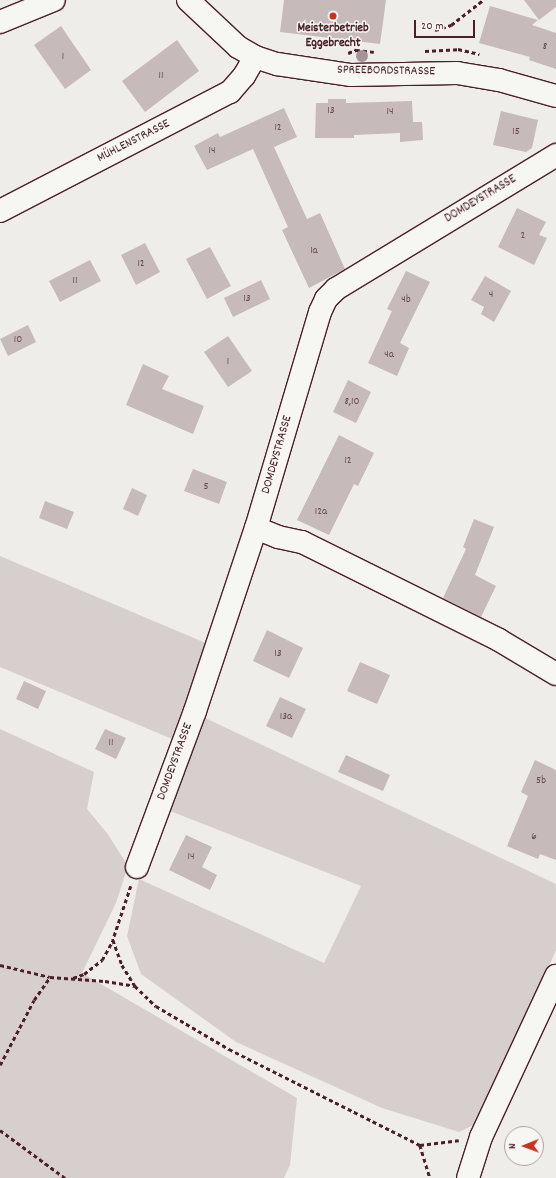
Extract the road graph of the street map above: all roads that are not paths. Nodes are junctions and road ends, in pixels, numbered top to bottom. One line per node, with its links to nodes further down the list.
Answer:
1 (54, 0): 3 (street)
2 (188, 0): 4 (street, SPREEBORDSTRASSE)
3 (0, 22)
4 (255, 57): 5 (street, SPREEBORDSTRASSE); 7 (street, MÜHLENSTRASSE)
5 (556, 96)
6 (556, 155): 8 (street, DOMDEYSTRASSE)
7 (0, 211)
8 (256, 528): 9 (street); 10 (street, DOMDEYSTRASSE)
9 (556, 674)
10 (138, 867)
11 (556, 976): 12 (street)
12 (468, 1178)

